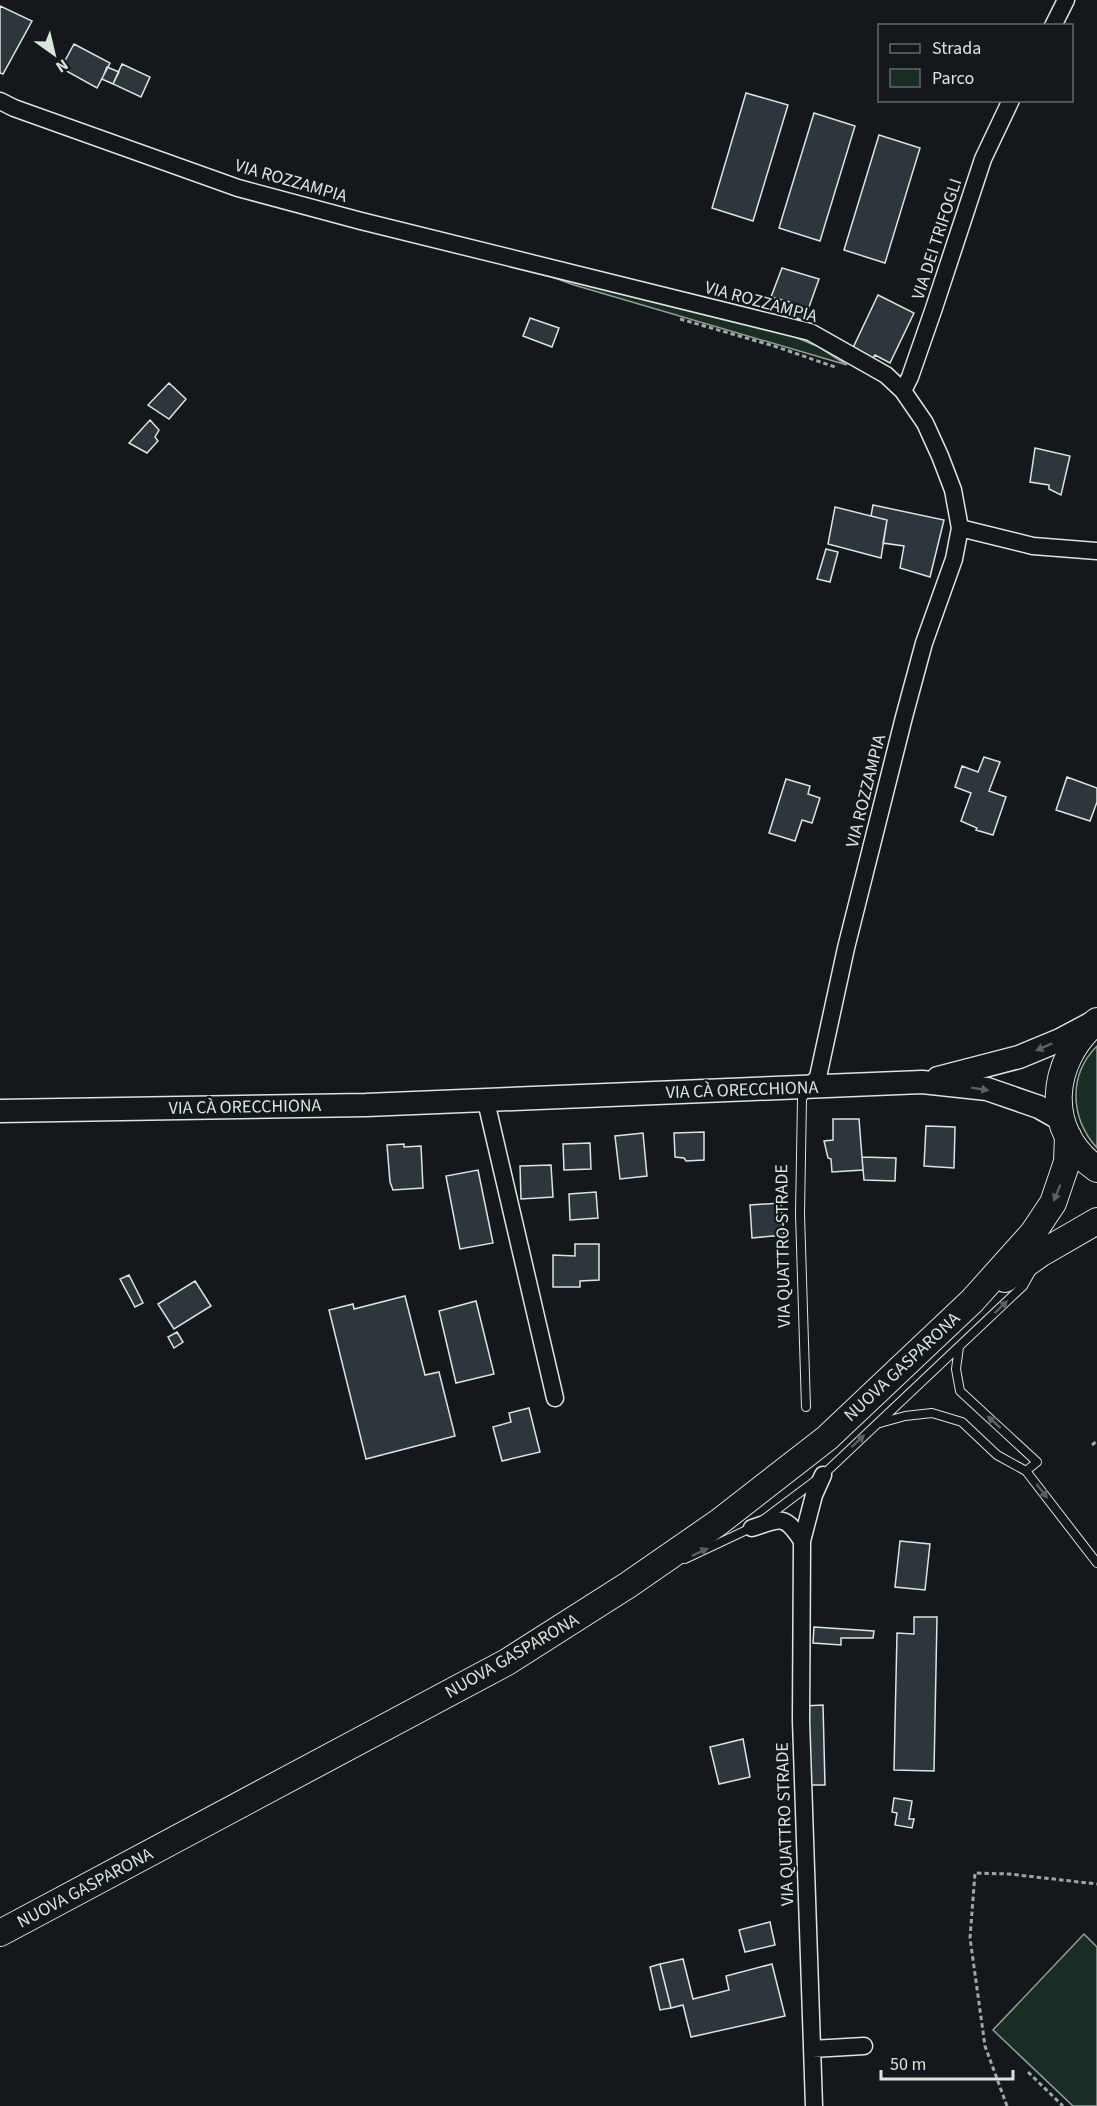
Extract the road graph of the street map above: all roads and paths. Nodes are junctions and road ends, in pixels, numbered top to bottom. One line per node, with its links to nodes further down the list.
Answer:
1 (1066, 0): 2 (street)
2 (1054, 24)
3 (0, 101): 7 (street, VIA ROZZAMPIA)
4 (1010, 102): 7 (street, VIA DEI TRIFOGLI)
5 (675, 318): 6 (path)
6 (845, 370)
7 (903, 391): 8 (street, VIA ROZZAMPIA)
8 (960, 528): 9 (street); 12 (street, VIA ROZZAMPIA)
9 (1097, 551)
10 (1097, 1021): 11 (main road, VIA CÀ ORECCHIONA, one-way to 11); 15 (main road, NUOVA GASPARONA)
11 (922, 1082): 12 (main road, VIA CÀ ORECCHIONA); 15 (main road, VIA CÀ ORECCHIONA, one-way to 15)
12 (809, 1087): 13 (main road, VIA CÀ ORECCHIONA); 22 (lane, VIA QUATTRO STRADE)
13 (490, 1100): 14 (main road, VIA CÀ ORECCHIONA); 21 (street)
14 (0, 1111)
15 (1065, 1128): 16 (main road); 19 (main road, NUOVA GASPARONA, one-way to 19)
16 (1097, 1170)
17 (1097, 1221): 18 (main road, NUOVA GASPARONA)
18 (1040, 1254): 19 (main road, NUOVA GASPARONA); 20 (lane, one-way to 18)
19 (972, 1301): 31 (main road, NUOVA GASPARONA)
20 (958, 1347): 23 (lane); 26 (lane, one-way to 20)
21 (555, 1398)
22 (806, 1407)
23 (876, 1424): 26 (lane); 27 (lane, one-way to 23)
24 (1097, 1441): 25 (path)
25 (1092, 1445)
26 (1026, 1471): 30 (lane, one-way to 30)
27 (823, 1475): 28 (lane); 29 (street, VIA QUATTRO STRADE)
28 (752, 1528): 29 (street); 31 (lane, one-way to 28)
29 (802, 1540): 35 (street, VIA QUATTRO STRADE)
30 (1097, 1563)
31 (628, 1585): 33 (main road, NUOVA GASPARONA)
32 (1097, 1884): 38 (path)
33 (0, 1933)
34 (864, 2046): 35 (street)
35 (812, 2049): 37 (street, VIA QUATTRO STRADE)
36 (1028, 2072): 39 (path)
37 (814, 2106)
38 (1007, 2106)
39 (1063, 2106)

